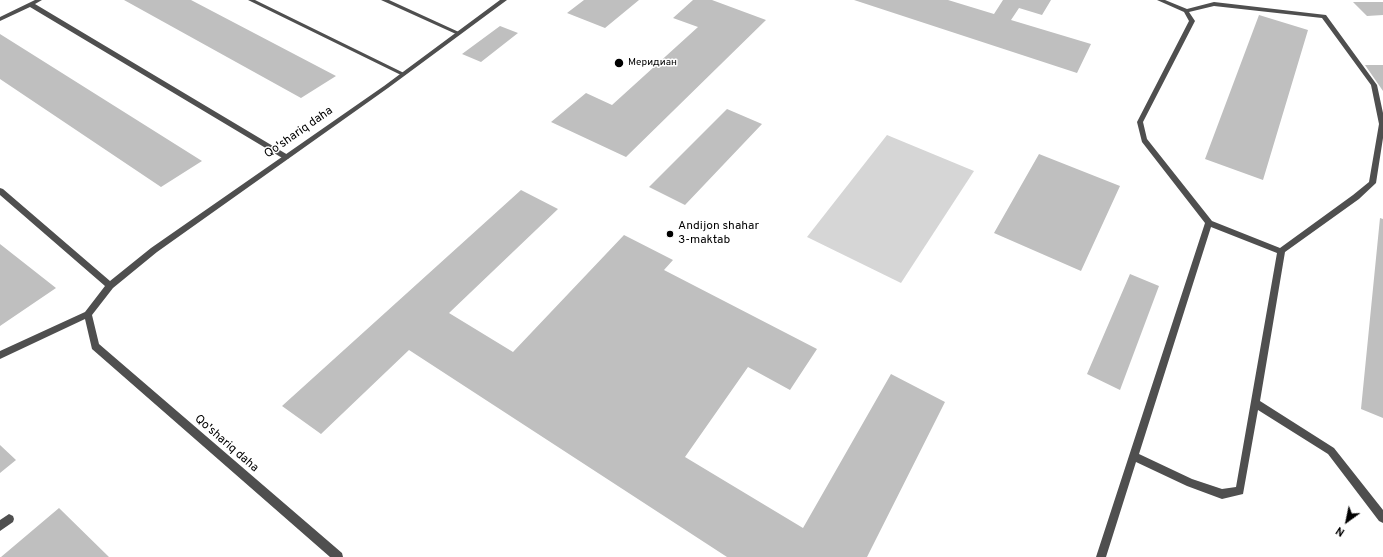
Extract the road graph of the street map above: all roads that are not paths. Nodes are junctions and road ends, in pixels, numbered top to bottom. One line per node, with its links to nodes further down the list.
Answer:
1 (39, 0): 6 (street)
2 (251, 0): 10 (street)
3 (384, 0): 9 (street)
4 (504, 0): 9 (street, Qo'shariq daha)
5 (1160, 0): 7 (street)
6 (30, 4): 8 (street); 12 (street)
7 (1186, 11): 11 (street); 14 (street)
8 (0, 19)
9 (458, 33): 10 (street, Qo'shariq daha)
10 (403, 74): 12 (street, Qo'shariq daha)
11 (1381, 147): 15 (street)
12 (286, 157): 16 (street, Qo'shariq daha)
13 (0, 192): 16 (street)
14 (1209, 223): 15 (street); 20 (street)
15 (1281, 251): 19 (street)
16 (110, 286): 17 (street, Qo'shariq daha)
17 (88, 314): 18 (street); 24 (street, Qo'shariq daha)
18 (0, 355)
19 (1255, 403): 20 (street); 21 (street)
20 (1133, 456): 25 (street)
21 (1383, 518)
22 (8, 519): 23 (street)
23 (0, 526)
24 (338, 557)
25 (1101, 557)

